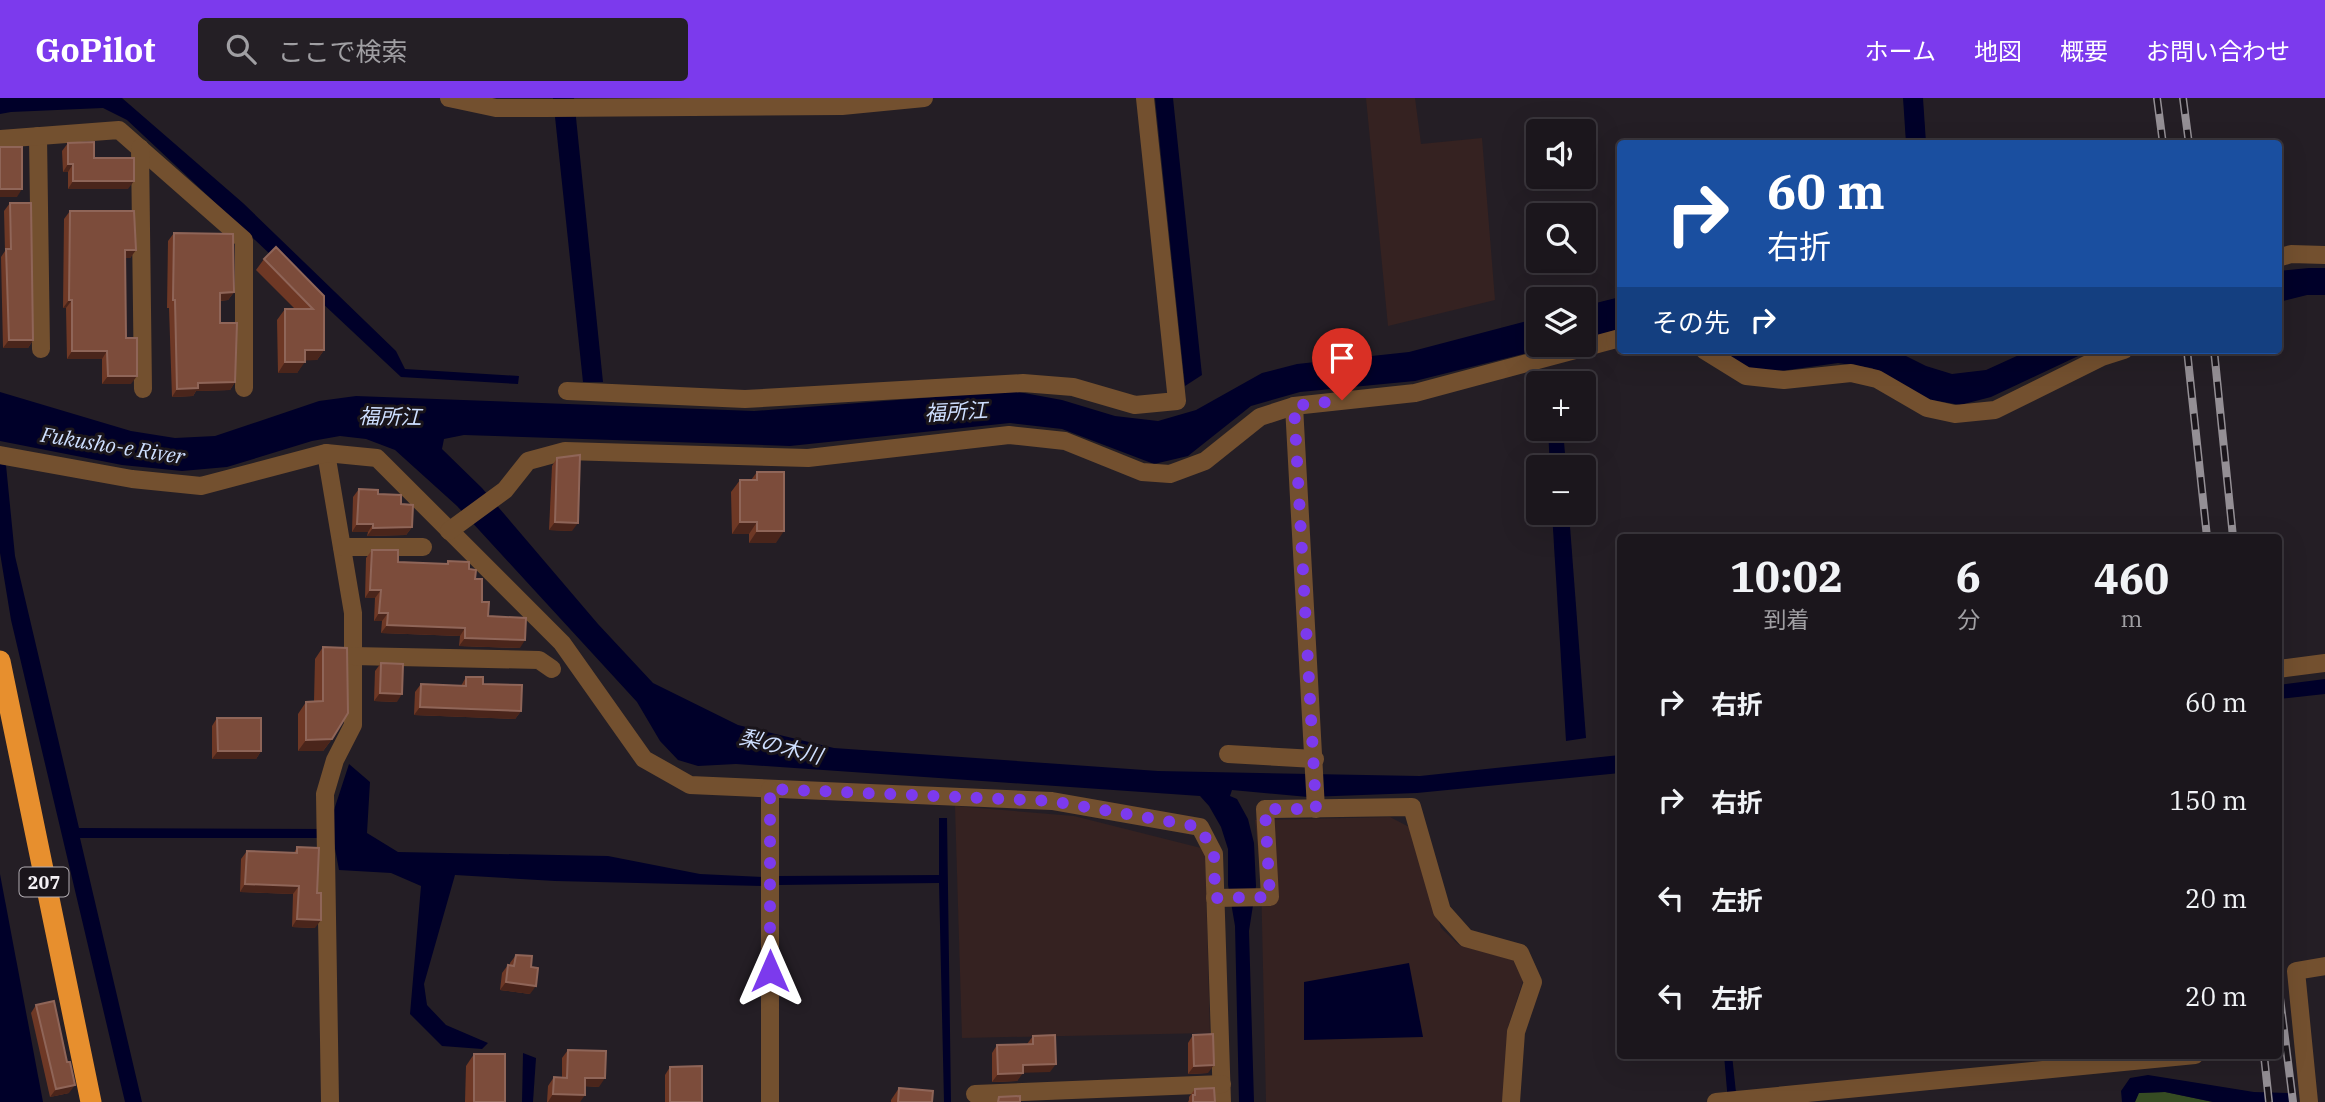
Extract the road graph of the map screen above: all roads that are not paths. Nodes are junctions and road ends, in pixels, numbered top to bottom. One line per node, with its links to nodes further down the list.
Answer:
1 (449, 98): 2 (street)
2 (924, 98)
3 (1145, 98): 15 (street)
4 (38, 136): 5 (street); 6 (street); 10 (street)
5 (0, 139)
6 (140, 148): 13 (street); 14 (street)
7 (2325, 255): 8 (street)
8 (2282, 257)
9 (1617, 339): 16 (street)
10 (41, 349)
11 (1710, 354): 12 (street)
12 (2111, 354)
13 (244, 388)
14 (143, 390)
15 (567, 391)
16 (1294, 406): 19 (street); 28 (street)
17 (326, 453): 18 (street); 19 (street); 20 (street)
18 (0, 455)
19 (449, 531): 29 (street)
20 (342, 547): 21 (street); 22 (street)
21 (423, 547)
22 (353, 656): 26 (street); 38 (street)
23 (0, 661): 37 (highway, 207)
24 (2325, 663): 25 (street)
25 (2282, 668)
26 (552, 669)
27 (1228, 754): 28 (street)
28 (1315, 758): 30 (street)
29 (770, 789): 31 (street); 39 (street)
30 (1316, 809): 31 (street); 40 (street)
31 (1215, 898): 34 (street)
32 (2325, 966): 42 (street)
33 (2155, 1059): 36 (street)
34 (1222, 1093): 35 (street)
35 (975, 1094)
36 (1722, 1101): 41 (street)
37 (91, 1102)
38 (330, 1102)
39 (770, 1102)
40 (1511, 1102)
41 (1716, 1102)
42 (2309, 1102)

